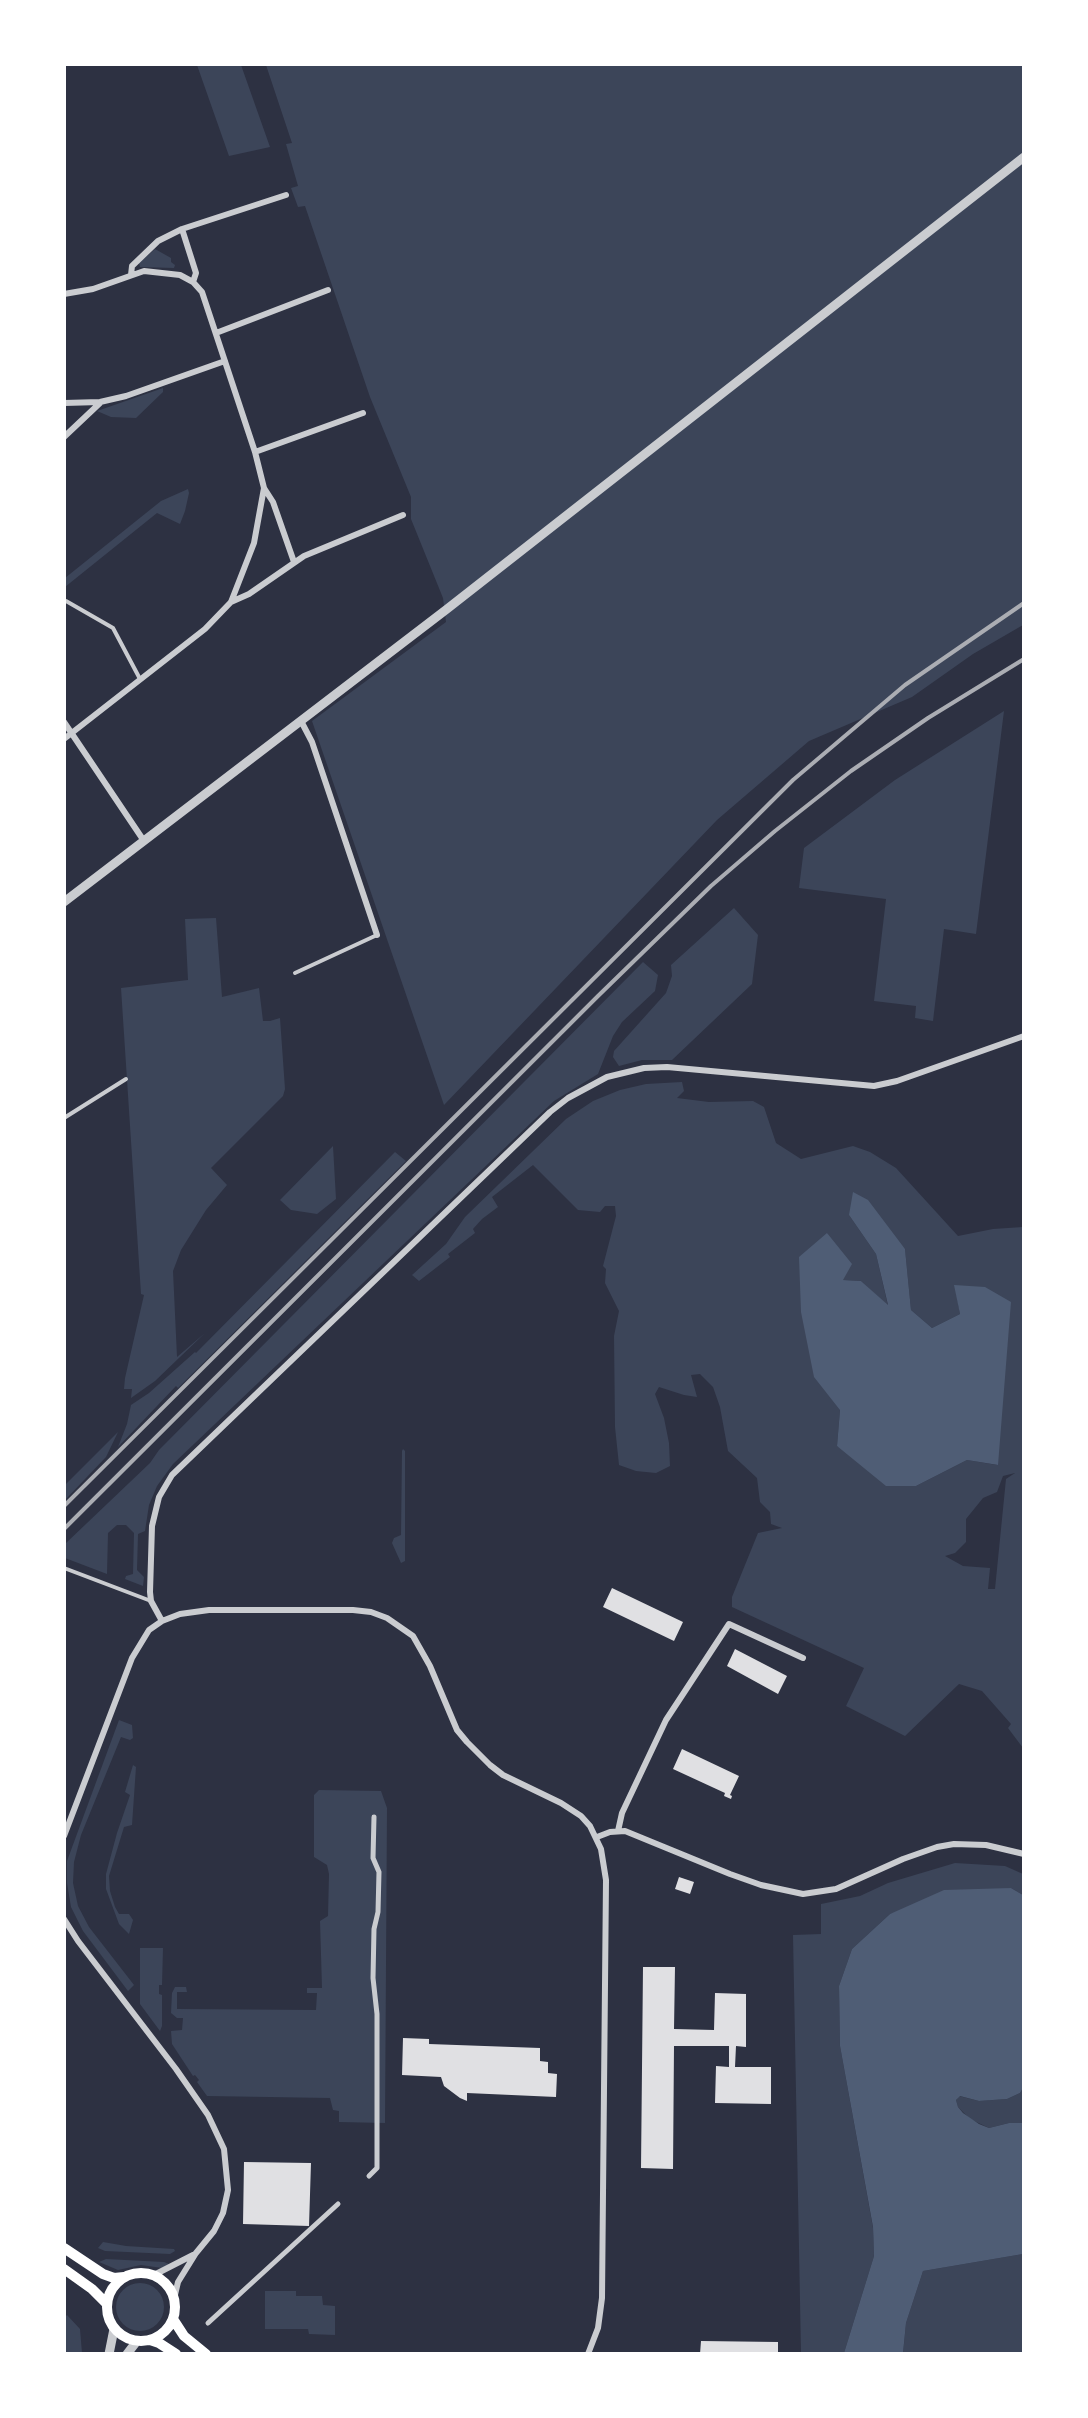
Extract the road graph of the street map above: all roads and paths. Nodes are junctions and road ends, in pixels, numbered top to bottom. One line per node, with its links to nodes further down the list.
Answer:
1 (1023, 157): 21 (street)
2 (286, 195): 3 (street)
3 (182, 229): 4 (street); 5 (street)
4 (131, 274): 5 (street); 7 (street)
5 (193, 282): 8 (street)
6 (328, 290): 8 (street)
7 (64, 294)
8 (216, 333): 9 (street)
9 (225, 361): 11 (street); 14 (street)
10 (64, 402): 11 (street)
11 (100, 402): 13 (street)
12 (363, 413): 14 (street)
13 (64, 437)
14 (255, 452): 15 (street)
15 (264, 488): 17 (street); 19 (street)
16 (404, 515): 17 (street)
17 (294, 562): 19 (street)
18 (66, 601): 20 (lane)
19 (231, 602): 20 (street)
20 (140, 679): 23 (street)
21 (301, 721): 25 (street); 27 (street)
22 (64, 722): 23 (street)
23 (72, 734): 24 (street); 25 (street)
24 (64, 739)
25 (144, 841): 26 (street)
26 (64, 902)
27 (378, 935): 28 (lane)
28 (295, 973)
29 (1023, 1035): 33 (street)
30 (126, 1079): 31 (lane)
31 (64, 1118)
32 (64, 1568): 33 (lane)
33 (151, 1601): 34 (street)
34 (162, 1621): 38 (street); 39 (street)
35 (802, 1658): 37 (street)
36 (374, 1816): 42 (street)
37 (618, 1831): 39 (street); 40 (street)
38 (64, 1836)
39 (597, 1837): 60 (street)
40 (1023, 1854)
41 (64, 1919): 45 (street)
42 (369, 2176)
43 (338, 2204): 52 (street)
44 (64, 2248): 48 (main road)
45 (196, 2253): 47 (street); 49 (street)
46 (64, 2269): 50 (main road)
47 (152, 2276): 48 (main road); 49 (main road)
48 (125, 2277): 50 (main road)
49 (174, 2300): 51 (main road)
50 (107, 2304): 53 (main road)
51 (172, 2319): 54 (main road); 59 (main road)
52 (208, 2323)
53 (114, 2329): 55 (main road); 56 (street)
54 (150, 2340): 55 (main road); 58 (main road)
55 (137, 2341): 57 (street)
56 (110, 2354)
57 (127, 2354)
58 (176, 2354)
59 (206, 2354)
60 (588, 2354)

